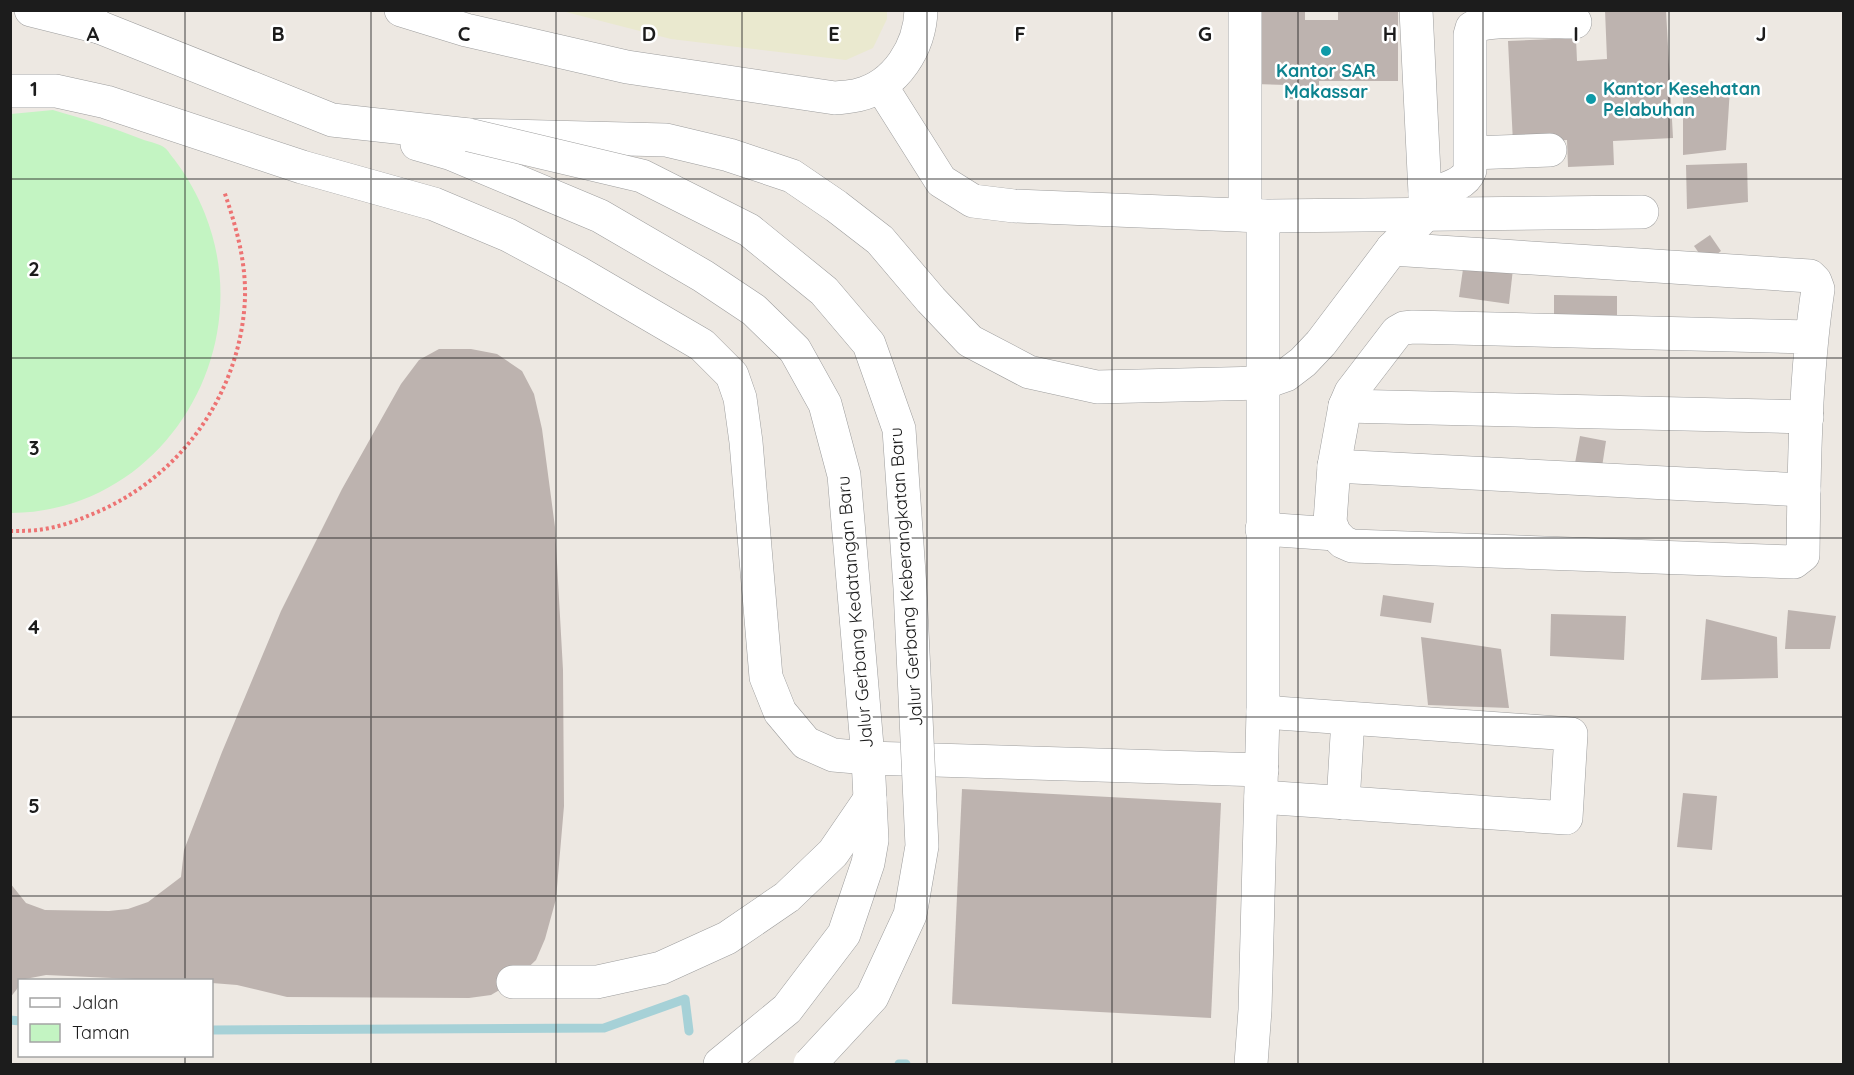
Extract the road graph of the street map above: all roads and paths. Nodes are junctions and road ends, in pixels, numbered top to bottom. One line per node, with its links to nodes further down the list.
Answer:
1 (31, 10): 6 (street)
2 (401, 10): 8 (street)
3 (921, 10): 8 (street)
4 (1245, 10): 17 (street)
5 (1416, 10): 15 (street)
6 (90, 19): 10 (street)
7 (1575, 22): 13 (street)
8 (881, 86): 17 (street)
9 (10, 91): 30 (street)
10 (332, 120): 11 (street); 30 (street, Jalur Gerbang Kedatangan Baru)
11 (470, 135): 20 (street); 36 (street, Jalur Gerbang Keberangkatan Baru, bridge)
12 (1550, 150): 13 (street)
13 (1471, 153): 15 (street)
14 (224, 191): 26 (path)
15 (1425, 204): 16 (street); 17 (street); 18 (street)
16 (1642, 212)
17 (1254, 216): 20 (street)
18 (1392, 249): 19 (street); 20 (street)
19 (1811, 337): 21 (street); 22 (street)
20 (1263, 382): 25 (street)
21 (1345, 406): 22 (street); 23 (street)
22 (1807, 417): 24 (street)
23 (1334, 466): 24 (street); 27 (street)
24 (1804, 490): 27 (street)
25 (1262, 529): 27 (street); 28 (street)
26 (10, 531)
27 (1335, 534)
28 (1263, 712): 29 (street); 31 (street)
29 (1348, 718): 33 (street); 33 (street)
30 (868, 758): 31 (street); 32 (street, Jalur Gerbang Kedatangan Baru)
31 (1262, 783): 33 (street); 37 (street)
32 (870, 799): 34 (street); 35 (street, Jalur Gerbang Kedatangan Baru)
33 (1343, 802)
34 (513, 982)
35 (720, 1065)
36 (810, 1065)
37 (1251, 1065)

